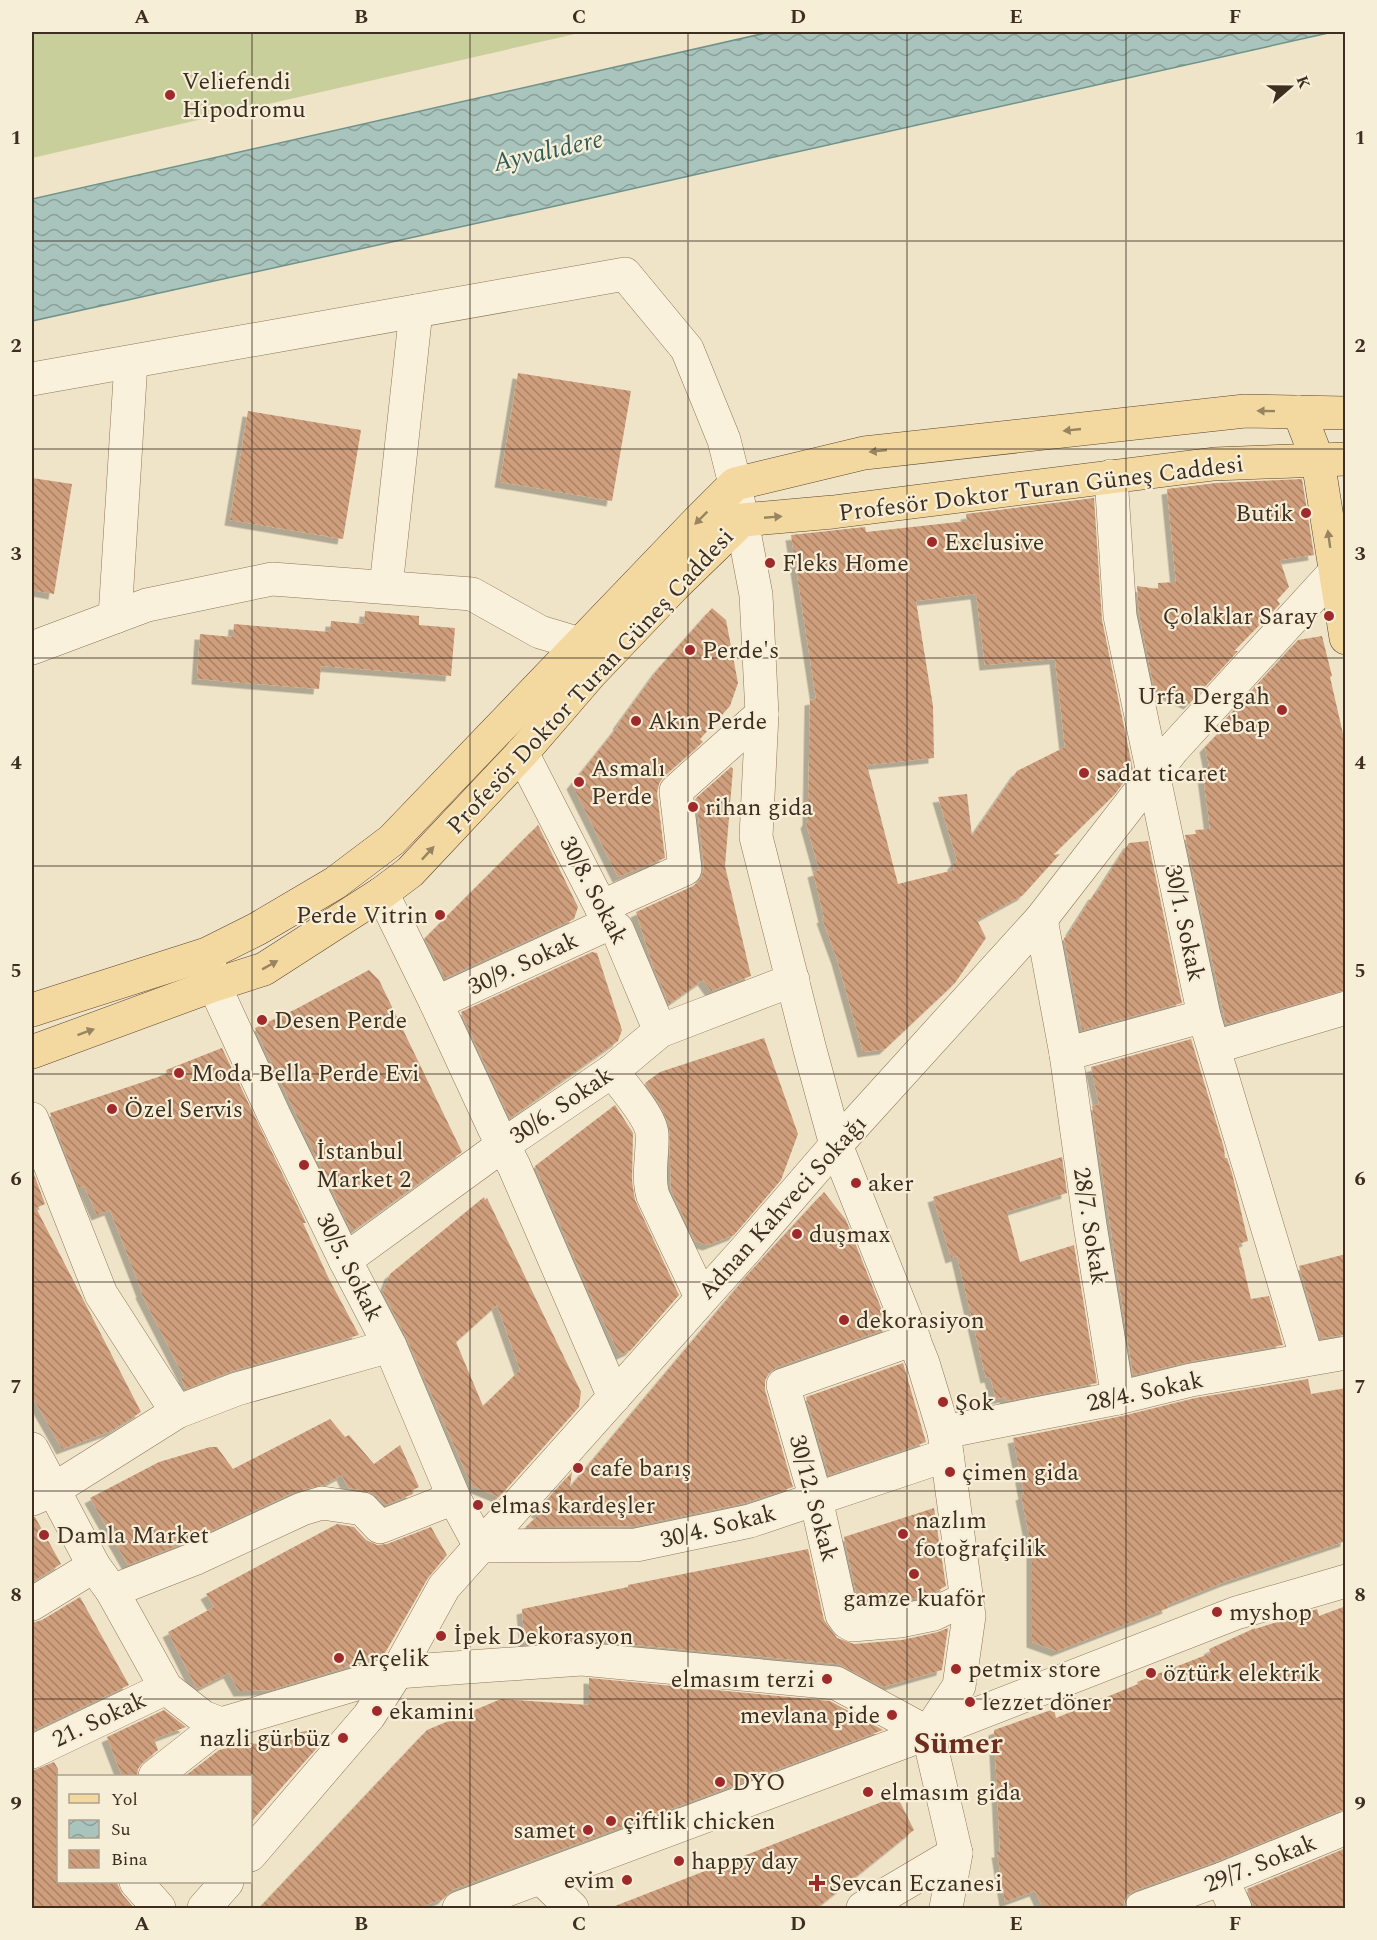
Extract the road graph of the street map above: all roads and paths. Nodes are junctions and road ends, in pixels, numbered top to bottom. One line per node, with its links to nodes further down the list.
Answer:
1 (416, 311): 2 (street); 8 (street); 11 (street)
2 (131, 362): 3 (street); 12 (street)
3 (32, 380)
4 (1299, 412): 5 (main road); 6 (main road); 8 (main road, one-way to 8)
5 (1346, 413)
6 (1332, 460): 7 (main road, Profesör Doktor Turan Güneş Caddesi); 10 (main road, one-way to 6)
7 (1111, 476): 9 (main road, Profesör Doktor Turan Güneş Caddesi, one-way to 7); 18 (street, 30/1. Sokak)
8 (735, 484): 9 (street); 14 (main road, Profesör Doktor Turan Güneş Caddesi, one-way to 14)
9 (742, 520): 16 (street); 17 (main road, Profesör Doktor Turan Güneş Caddesi)
10 (1334, 573): 13 (main road); 18 (street, Adnan Kahveci Sokağı)
11 (387, 588): 12 (street); 14 (street)
12 (115, 617): 15 (street)
13 (1346, 638)
14 (580, 644): 22 (main road, Profesör Doktor Turan Güneş Caddesi)
15 (32, 648)
16 (762, 714): 20 (street, 30/9. Sokak); 23 (street)
17 (522, 753): 19 (main road, Profesör Doktor Turan Güneş Caddesi, one-way to 17); 20 (street, 30/8. Sokak)
18 (1153, 773): 21 (street, Adnan Kahveci Sokağı); 27 (street, 30/1. Sokak)
19 (382, 893): 22 (main road, Profesör Doktor Turan Güneş Caddesi, one-way to 19); 24 (street)
20 (605, 915): 24 (street, 30/9. Sokak); 28 (street, 30/8. Sokak)
21 (1041, 919): 31 (street, 28/7. Sokak); 35 (street, Adnan Kahveci Sokağı)
22 (211, 970): 26 (main road, Profesör Doktor Turan Güneş Caddesi); 30 (main road, Profesör Doktor Turan Güneş Caddesi, one-way to 22); 36 (street, 30/5. Sokak)
23 (793, 980): 28 (street, 30/6. Sokak); 35 (street)
24 (436, 1003): 34 (street)
25 (1346, 1008): 29 (street)
26 (32, 1011)
27 (1204, 1016): 29 (street, 30/1. Sokak); 31 (street)
28 (660, 1031): 32 (street, 30/6. Sokak)
29 (1215, 1047): 41 (street, 30/1. Sokak)
30 (32, 1052)
31 (1066, 1054): 43 (street, 28/7. Sokak)
32 (612, 1071): 34 (street, 30/6. Sokak); 37 (street)
33 (32, 1119): 44 (street)
34 (503, 1145): 36 (street, 30/6. Sokak); 42 (street)
35 (836, 1145): 37 (street, Adnan Kahveci Sokağı); 38 (street)
36 (345, 1260): 39 (street, 30/5. Sokak)
37 (701, 1297): 42 (street, Adnan Kahveci Sokağı)
38 (914, 1339): 45 (street); 49 (street, 30/12. Sokak)
39 (390, 1346): 44 (street); 48 (street, 30/5. Sokak)
40 (1346, 1353): 41 (street, 28/4. Sokak)
41 (1307, 1359): 43 (street, 28/4. Sokak)
42 (614, 1397): 50 (street, Adnan Kahveci Sokağı)
43 (1118, 1398): 45 (street, 28/4. Sokak)
44 (177, 1412): 47 (street)
45 (946, 1444): 49 (street, 30/4. Sokak); 53 (street)
46 (32, 1449): 47 (street)
47 (42, 1495): 51 (street)
48 (454, 1498): 50 (street, 30/5. Sokak); 51 (street)
49 (816, 1499): 50 (street, 30/4. Sokak); 53 (street, 30/12. Sokak)
50 (480, 1546): 55 (street, Adnan Kahveci Sokağı)
51 (103, 1579): 54 (street); 56 (street)
52 (1346, 1581): 58 (street)
53 (967, 1598): 58 (street)
54 (32, 1604)
55 (397, 1672): 57 (street); 58 (street); 62 (street, Adnan Kahveci Sokağı)
56 (166, 1688): 57 (street); 59 (street, 21. Sokak)
57 (221, 1724): 60 (street)
58 (928, 1733): 63 (street); 64 (street)
59 (32, 1752)
60 (156, 1775)
61 (1346, 1828): 67 (street, 29/7. Sokak)
62 (252, 1853)
63 (956, 1853): 72 (street); 73 (street)
64 (541, 1878): 70 (street); 71 (street)
65 (138, 1883): 68 (street)
66 (225, 1883): 69 (street)
67 (1229, 1894): 74 (street, 29/7. Sokak)
68 (159, 1908)
69 (204, 1908)
70 (459, 1908)
71 (572, 1908)
72 (863, 1908)
73 (946, 1908)
74 (1141, 1908)

